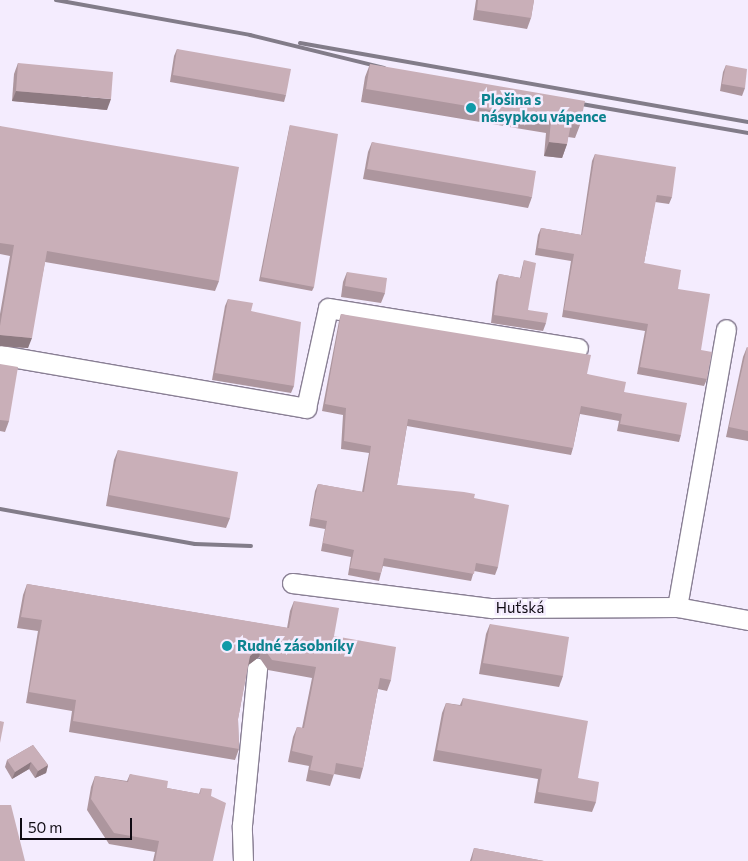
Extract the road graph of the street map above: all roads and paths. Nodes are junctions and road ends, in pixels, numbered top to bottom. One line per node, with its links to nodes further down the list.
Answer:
1 (726, 329): 5 (street)
2 (578, 348): 3 (street)
3 (0, 356)
4 (292, 583): 5 (street, Huťská)
5 (677, 608): 6 (street, Huťská)
6 (748, 620)
7 (257, 668): 8 (street)
8 (244, 861)

